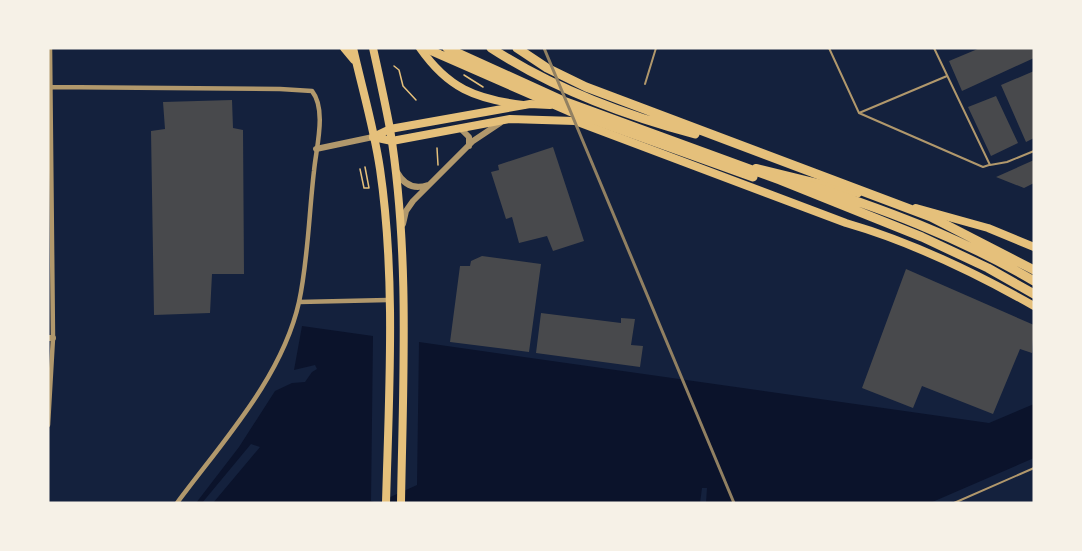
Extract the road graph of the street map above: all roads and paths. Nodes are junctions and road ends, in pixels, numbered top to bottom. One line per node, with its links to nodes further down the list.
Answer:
1 (50, 48): 18 (street)
2 (344, 48): 13 (highway)
3 (353, 48): 13 (highway)
4 (373, 48): 25 (highway)
5 (420, 48): 21 (highway)
6 (425, 48): 40 (highway)
7 (447, 48): 40 (highway)
8 (491, 48): 30 (highway)
9 (517, 48): 30 (highway)
10 (656, 48): 17 (lane)
11 (829, 48): 22 (lane)
12 (934, 48): 16 (lane)
13 (357, 63): 26 (highway)
14 (394, 66): 20 (path)
15 (456, 70): 19 (path)
16 (947, 76): 22 (lane); 35 (lane)
17 (645, 84)
18 (49, 87): 31 (street); 49 (street)
19 (489, 91)
20 (416, 100)
21 (523, 105): 25 (main road); 33 (main road)
22 (859, 113): 35 (lane)
23 (510, 119): 24 (main road); 28 (street); 48 (main road)
24 (460, 128): 27 (main road); 28 (street)
25 (390, 129): 26 (main road); 27 (highway)
26 (373, 137): 27 (main road); 31 (street); 46 (highway)
27 (392, 141): 34 (highway)
28 (469, 146): 39 (street)
29 (437, 148): 38 (path)
30 (748, 148): 42 (highway)
31 (316, 149): 47 (street)
32 (1034, 151): 35 (lane)
33 (743, 164): 41 (main road); 43 (highway)
34 (394, 165): 39 (street); 45 (highway)
35 (990, 165)
36 (365, 167): 37 (path)
37 (360, 169)
38 (439, 169)
39 (431, 183): 45 (street)
40 (835, 203): 44 (highway)
41 (1034, 247)
42 (1034, 270)
43 (1034, 281)
44 (1034, 294)
45 (404, 299): 54 (highway)
46 (387, 300): 47 (street); 53 (highway)
47 (299, 303): 52 (street)
48 (1034, 306)
49 (50, 338): 50 (street)
50 (48, 425)
51 (1034, 468): 55 (lane)
52 (177, 503)
53 (387, 503)
54 (401, 503)
55 (954, 503)

